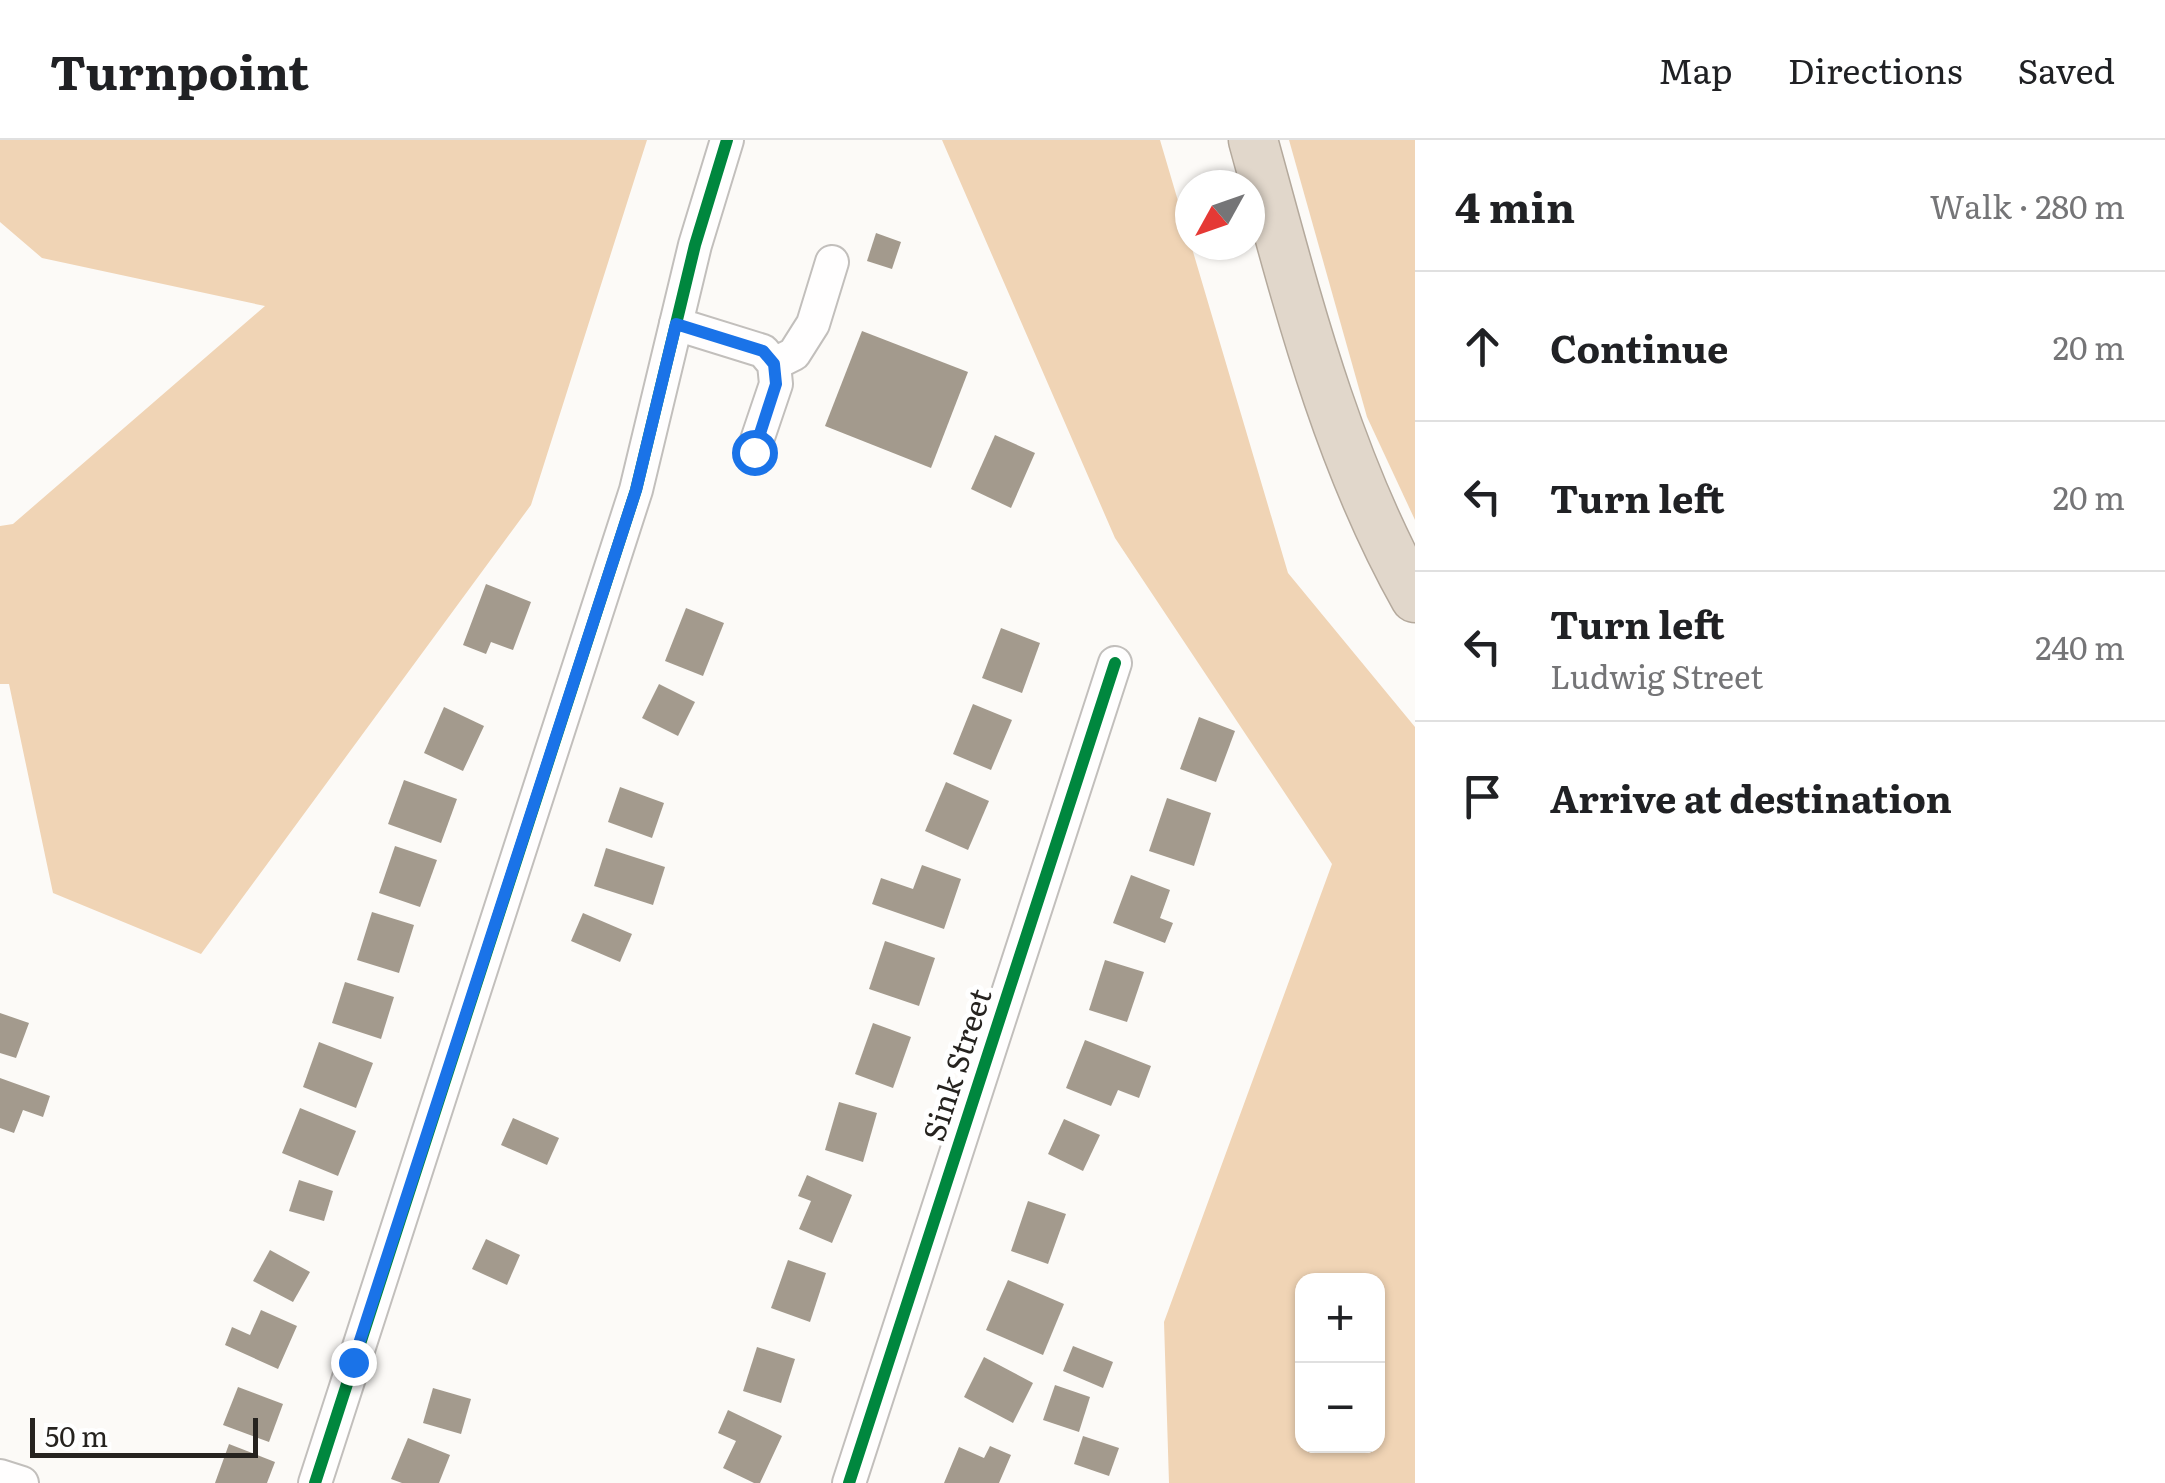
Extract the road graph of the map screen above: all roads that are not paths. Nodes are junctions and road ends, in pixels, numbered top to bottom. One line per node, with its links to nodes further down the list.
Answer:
1 (727, 140): 4 (street)
2 (1253, 140): 7 (highway)
3 (832, 262): 5 (street)
4 (676, 324): 5 (street); 11 (street)
5 (774, 364): 6 (street)
6 (754, 452)
7 (1415, 598)
8 (1115, 664): 12 (street, Sink Street)
9 (0, 1476): 10 (street)
10 (22, 1483)
11 (315, 1483)
12 (849, 1483)

